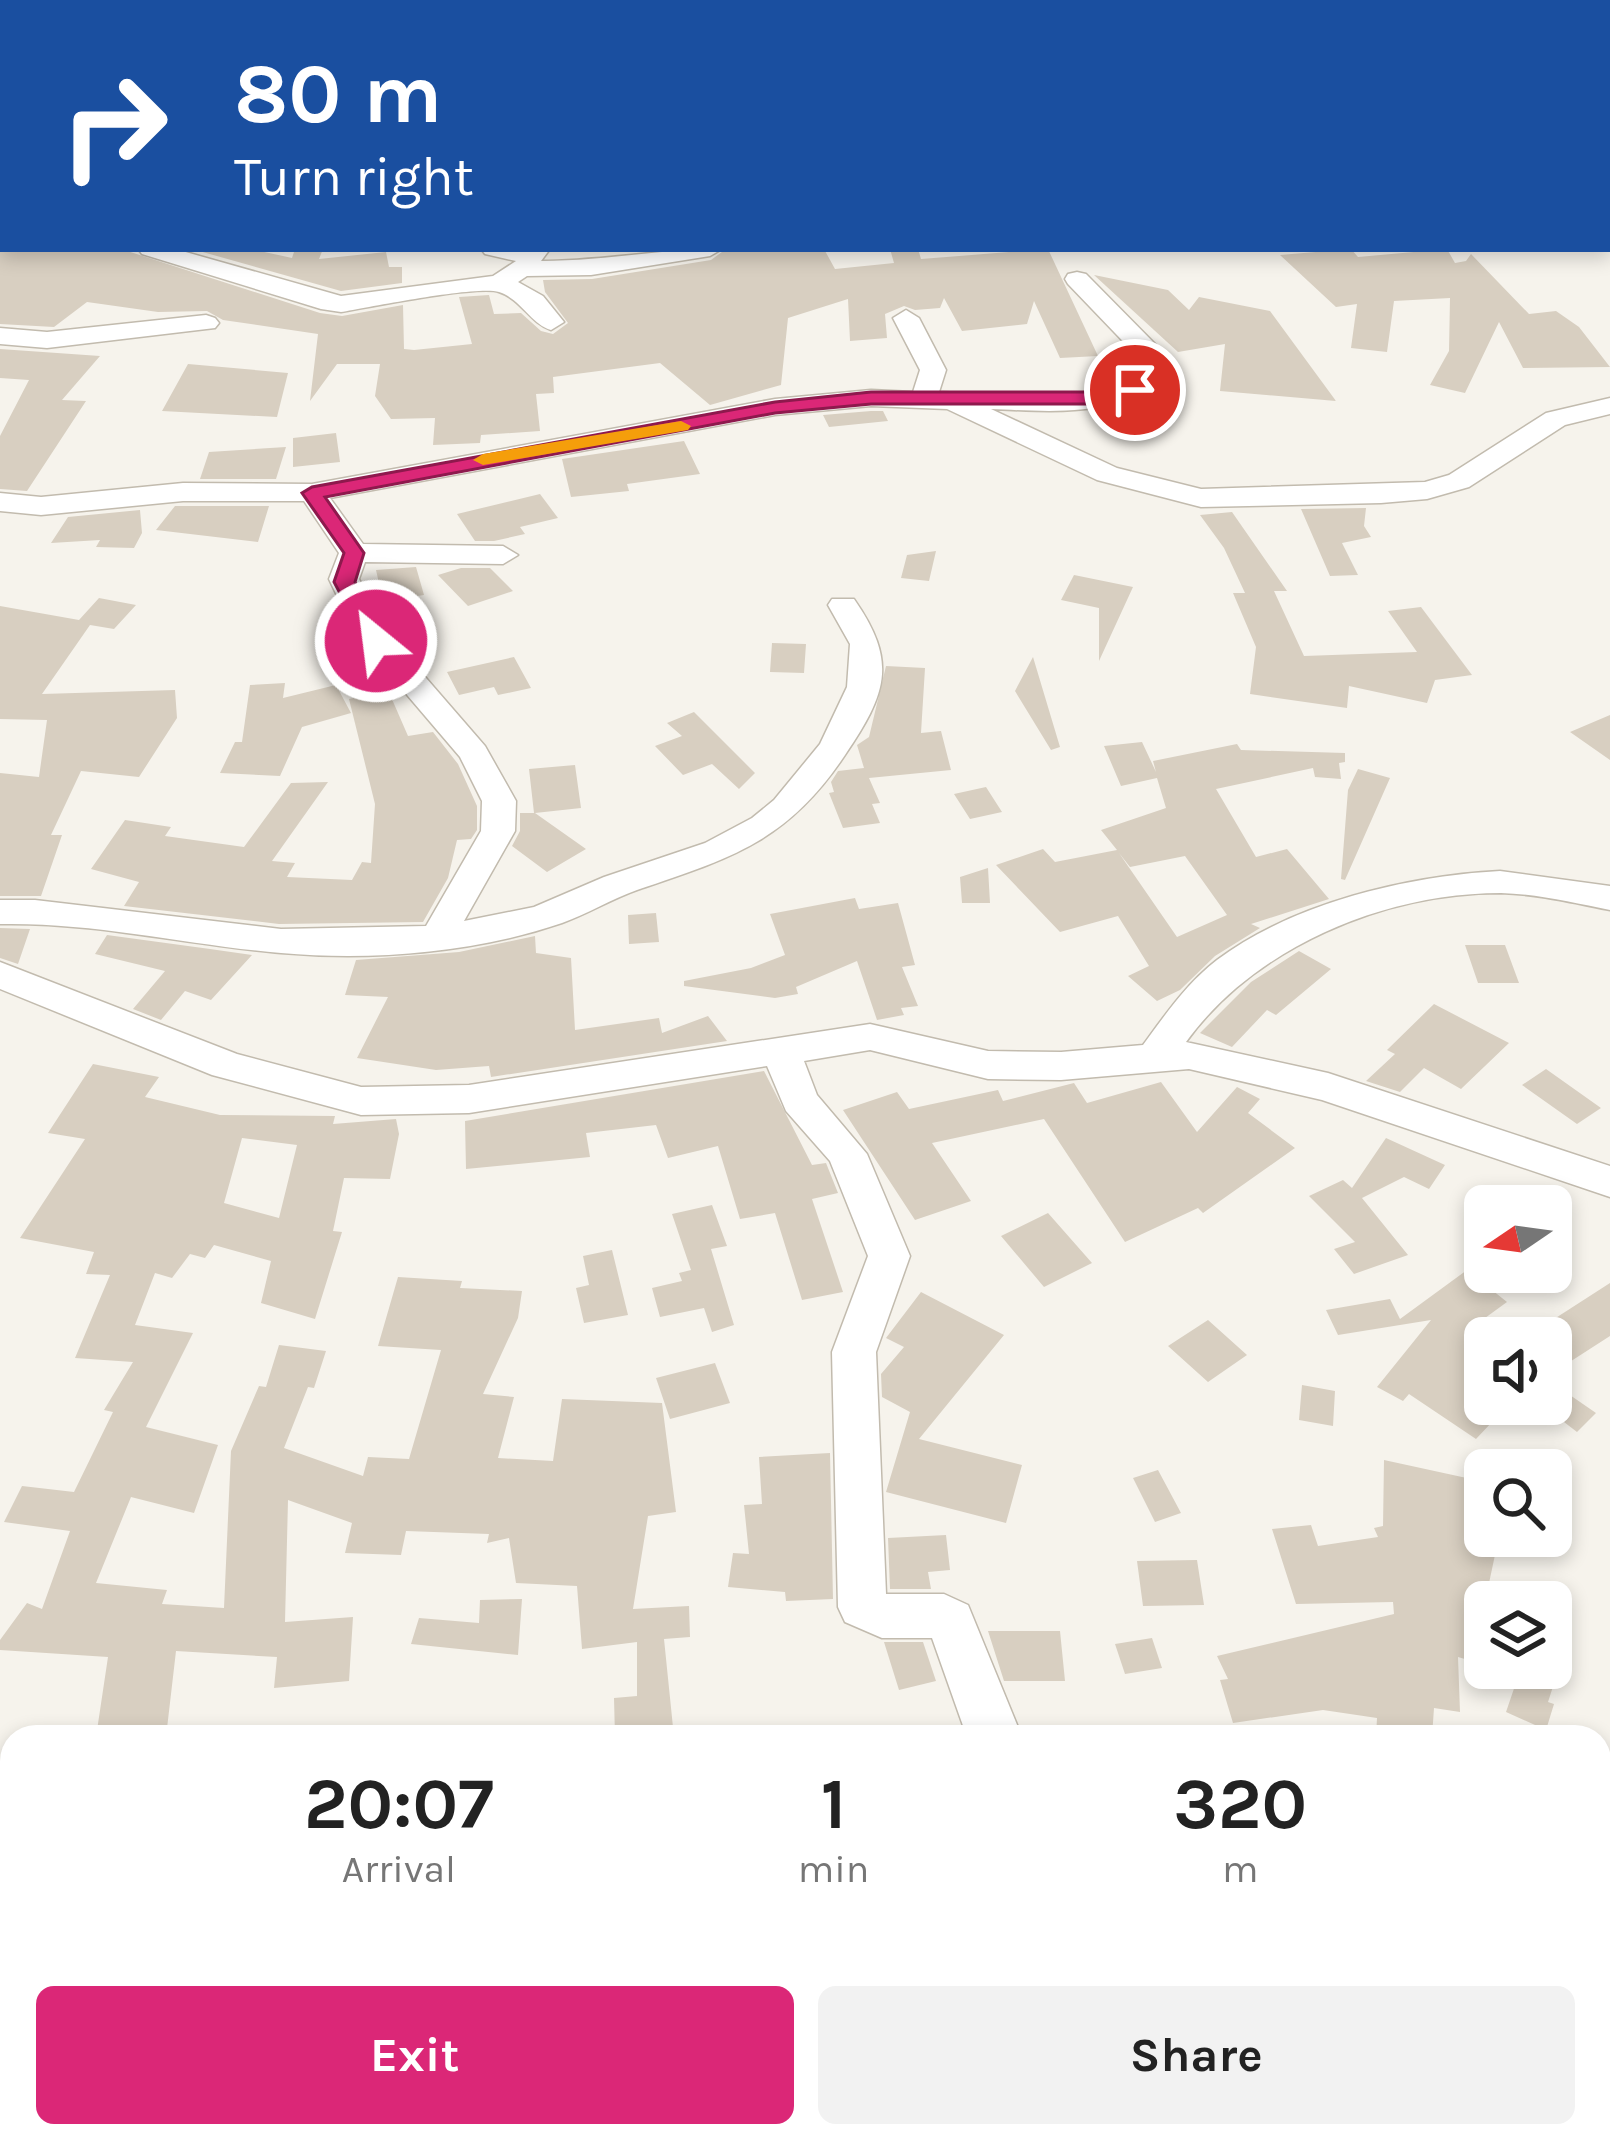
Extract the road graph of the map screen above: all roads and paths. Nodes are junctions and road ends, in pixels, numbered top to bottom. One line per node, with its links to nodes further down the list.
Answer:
1 (160, 252): 3 (street)
2 (695, 252): 3 (street)
3 (523, 264): 6 (street)
4 (1077, 279): 9 (street)
5 (906, 318): 9 (street)
6 (551, 322)
7 (206, 323): 8 (street)
8 (0, 336)
9 (938, 400): 10 (street); 11 (street)
10 (1610, 406)
11 (312, 493): 12 (street); 13 (street)
12 (0, 502)
13 (354, 553): 14 (street); 18 (street)
14 (503, 555)
15 (843, 605): 18 (street)
16 (1610, 898): 21 (street)
17 (0, 912): 18 (street)
18 (440, 934)
19 (0, 975): 20 (street)
20 (782, 1051): 21 (street); 23 (street)
21 (1157, 1055): 22 (street)
22 (1610, 1182)
23 (987, 1725)

